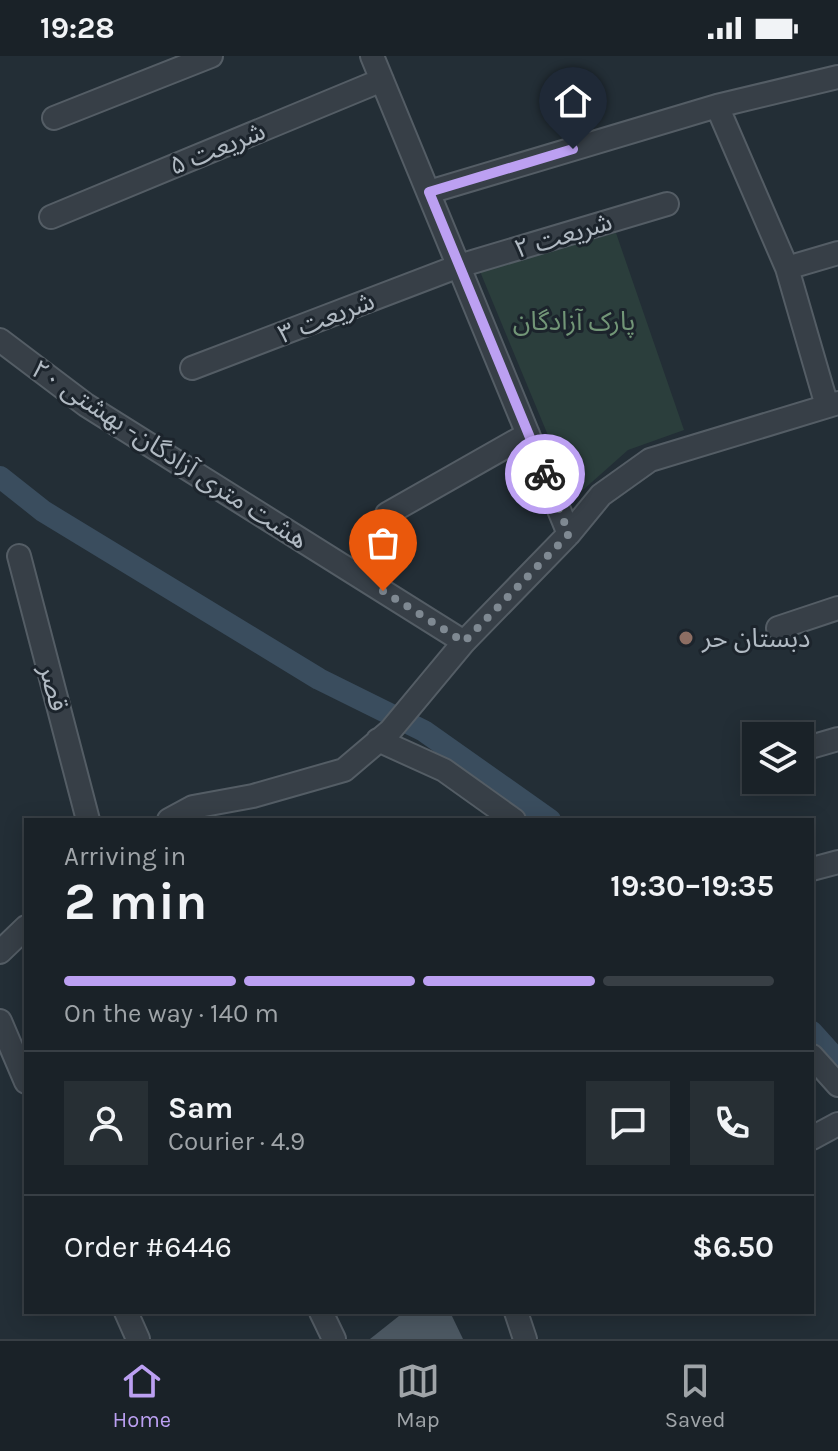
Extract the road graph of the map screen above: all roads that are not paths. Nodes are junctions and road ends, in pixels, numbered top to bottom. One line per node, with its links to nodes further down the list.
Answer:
1 (211, 56): 6 (street)
2 (372, 56): 4 (street)
3 (838, 77): 5 (street)
4 (382, 80): 7 (street); 9 (street, ۵ شریعت)
5 (717, 106): 7 (street); 12 (street)
6 (54, 118)
7 (429, 192): 11 (street)
8 (667, 204): 11 (street, ۲ شریعت)
9 (51, 217)
10 (838, 253): 12 (street)
11 (459, 266): 14 (street, ۳ شریعت); 16 (street)
12 (787, 268): 15 (street)
13 (0, 340): 22 (street, هشت متری آزادگان- بهشتی ۲۰)
14 (192, 368)
15 (833, 404): 18 (street)
16 (528, 434): 17 (street); 18 (street)
17 (387, 514)
18 (569, 534): 22 (street)
19 (19, 556): 26 (street, قصر)
20 (838, 608): 21 (street)
21 (778, 628)
22 (464, 642): 23 (street)
23 (384, 736): 27 (street); 28 (street)
24 (838, 739): 25 (street)
25 (814, 746)
26 (87, 818)
27 (173, 818)
28 (511, 818)
29 (838, 862): 30 (street)
30 (814, 868)
31 (24, 929): 32 (street)
32 (0, 952)
33 (0, 1021): 35 (street)
34 (814, 1058): 36 (street)
35 (24, 1077)
36 (838, 1085)
37 (838, 1124): 38 (street)
38 (814, 1137)
39 (127, 1314): 42 (street)
40 (322, 1314): 43 (street)
41 (517, 1314): 44 (street)
42 (138, 1339)
43 (334, 1339)
44 (525, 1339)

